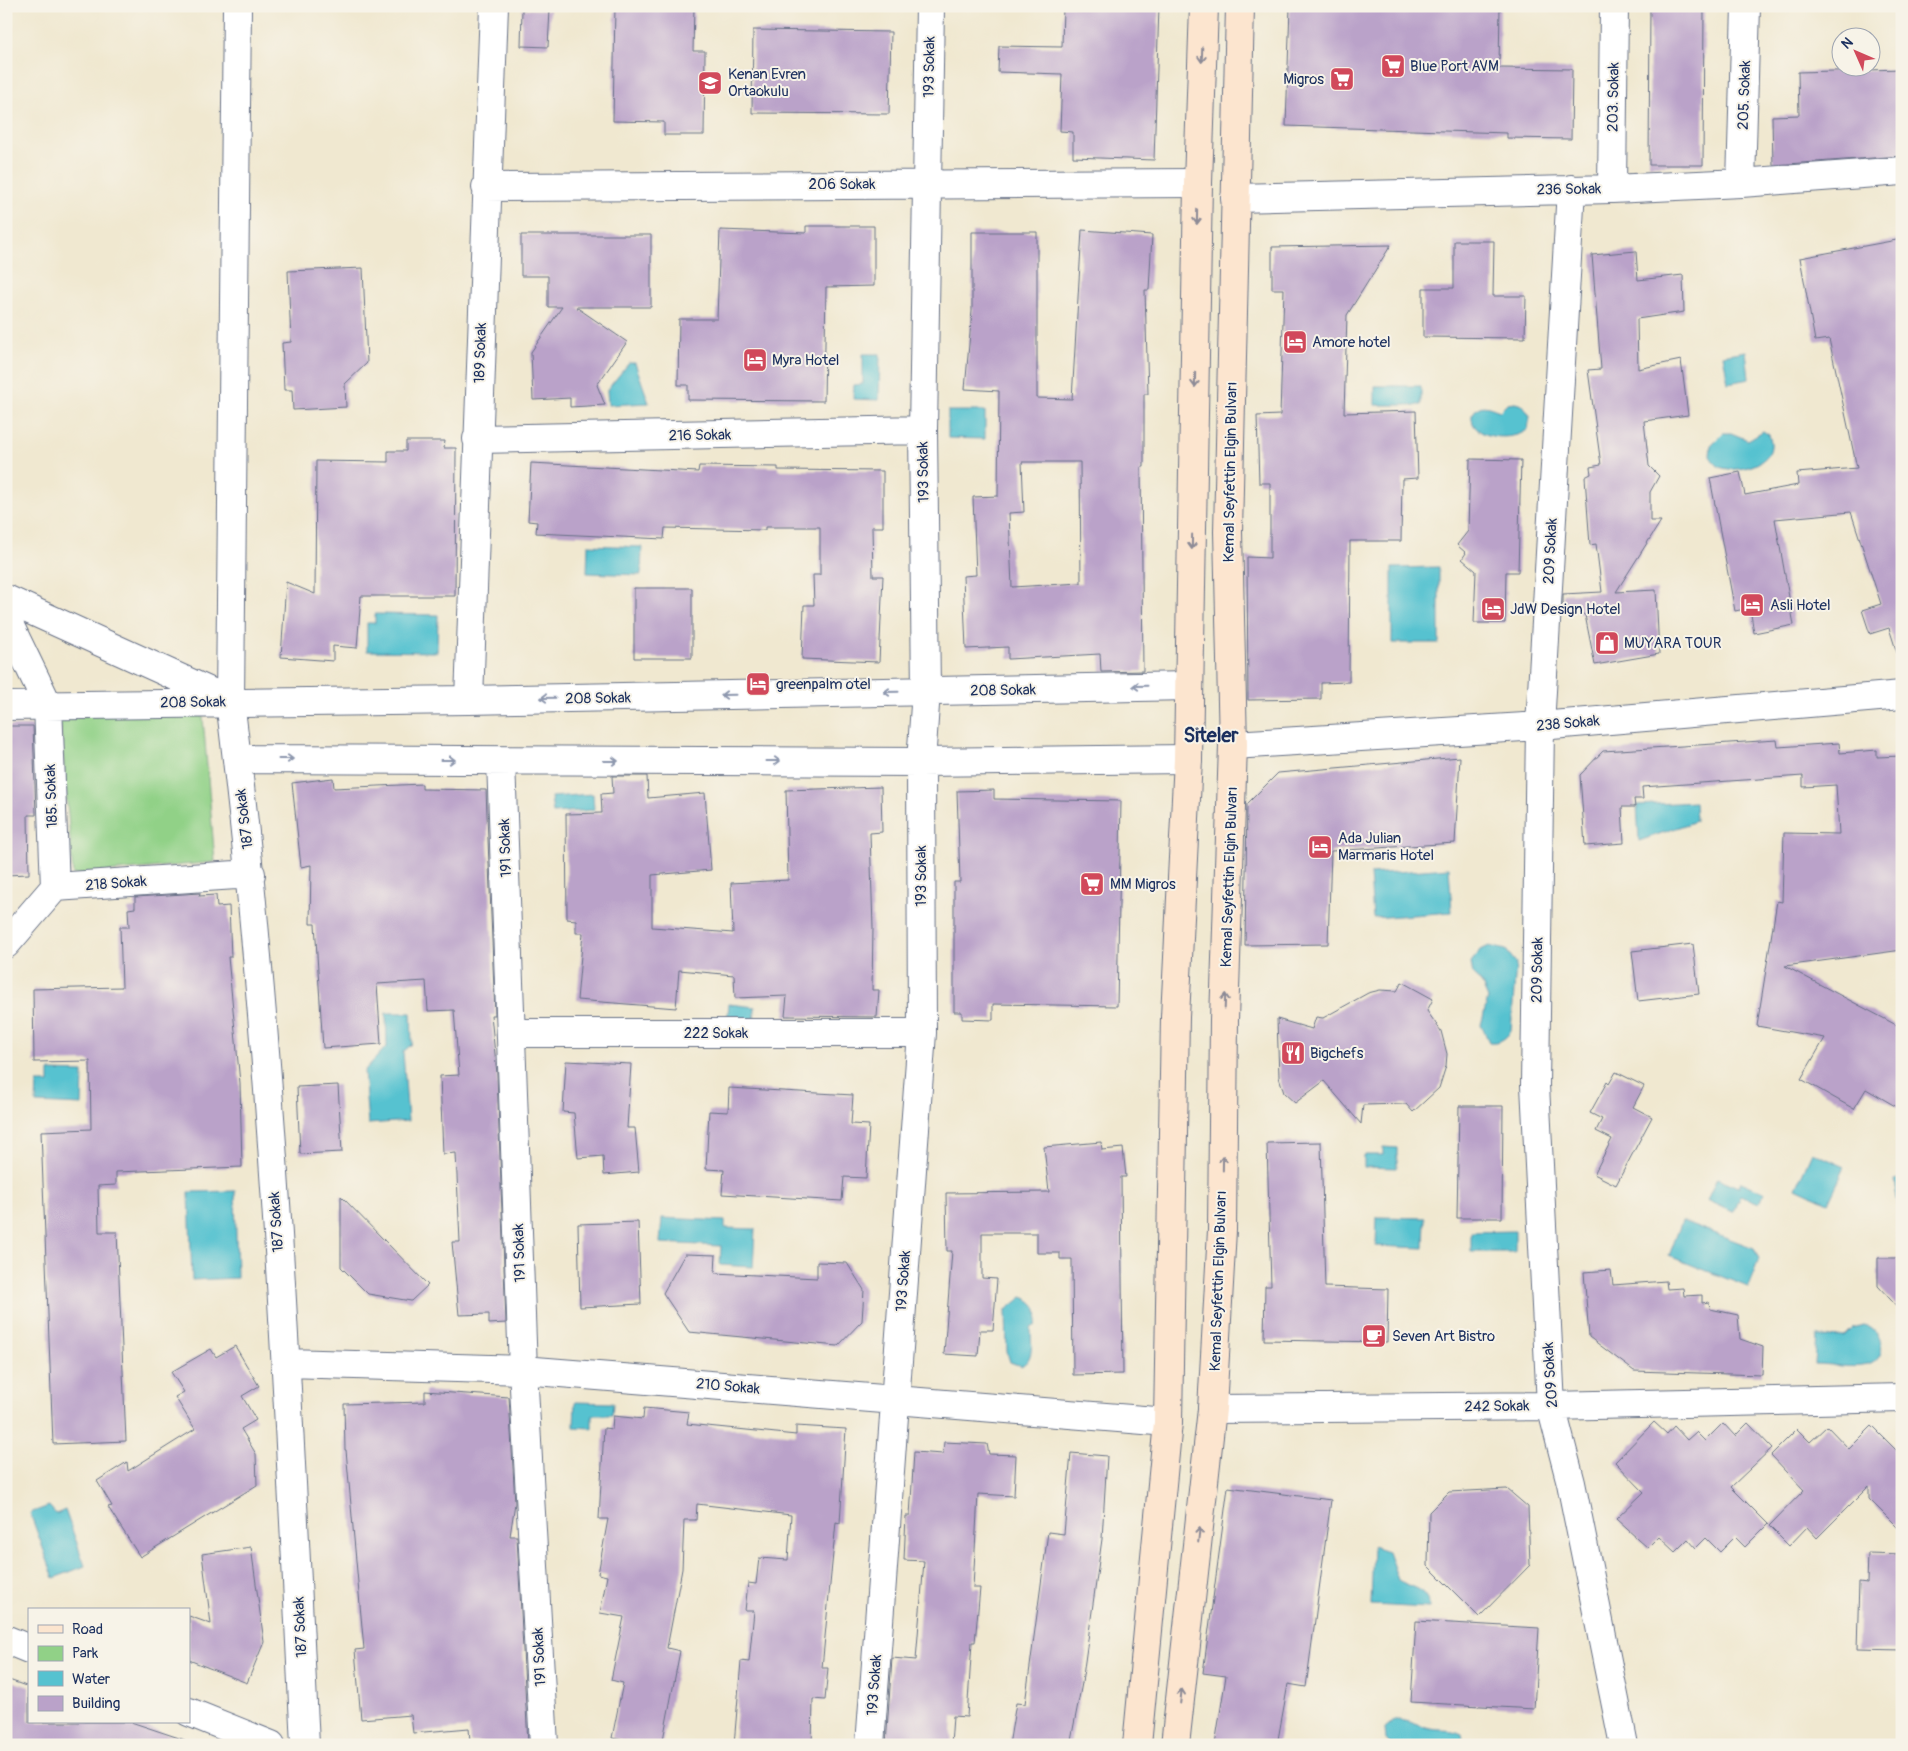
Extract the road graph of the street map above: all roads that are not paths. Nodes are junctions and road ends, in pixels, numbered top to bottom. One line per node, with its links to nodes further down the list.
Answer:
1 (237, 6): 24 (street, 187 Sokak)
2 (494, 6): 12 (street, 189 Sokak)
3 (930, 6): 9 (street, 193 Sokak)
4 (1204, 6): 10 (main road, one-way to 10)
5 (1240, 6): 15 (main road, Kemal Seyfettin Elgin Bulvarı)
6 (1614, 6): 13 (street, 203. Sokak)
7 (1746, 6): 11 (street, 205. Sokak)
8 (1902, 171): 11 (street, 236 Sokak)
9 (926, 183): 10 (street, 206 Sokak); 12 (street, 206 Sokak); 16 (street, 193 Sokak)
10 (1198, 183): 20 (main road, one-way to 20)
11 (1741, 183): 13 (street, 236 Sokak)
12 (486, 187): 17 (street, 189 Sokak)
13 (1612, 188): 14 (street, 236 Sokak)
14 (1571, 189): 15 (street, 236 Sokak); 27 (street, 209 Sokak)
15 (1235, 198): 28 (main road, Kemal Seyfettin Elgin Bulvarı)
16 (923, 430): 17 (street, 216 Sokak); 21 (street, 193 Sokak)
17 (477, 440): 23 (street, 189 Sokak)
18 (6, 599): 24 (street)
19 (6, 618): 25 (street)
20 (1189, 686): 21 (street, 208 Sokak, one-way to 21); 30 (main road)
21 (926, 692): 23 (street, 208 Sokak, one-way to 23); 32 (street, 193 Sokak)
22 (1902, 695): 27 (street, 238 Sokak)
23 (469, 700): 24 (street, 208 Sokak)
24 (230, 701): 25 (street, 208 Sokak); 29 (street, 187 Sokak)
25 (48, 705): 26 (street, 208 Sokak); 34 (street, 185. Sokak)
26 (6, 706)
27 (1540, 726): 28 (street, 238 Sokak); 42 (street, 209 Sokak)
28 (1233, 745): 43 (main road, Kemal Seyfettin Elgin Bulvarı, one-way to 28)
29 (237, 759): 31 (street, one-way to 31); 33 (street, 187 Sokak)
30 (1188, 759): 32 (street); 44 (main road)
31 (501, 761): 32 (street, one-way to 32); 36 (street, 191 Sokak)
32 (921, 762): 37 (street, 193 Sokak)
33 (251, 874): 34 (street, 218 Sokak); 38 (street, 187 Sokak)
34 (55, 887): 35 (street)
35 (6, 944)
36 (511, 1033): 37 (street, 222 Sokak); 39 (street, 191 Sokak)
37 (922, 1033): 41 (street, 193 Sokak)
38 (287, 1363): 39 (street, 210 Sokak); 47 (street, 187 Sokak)
39 (523, 1370): 41 (street, 210 Sokak); 48 (street, 191 Sokak)
40 (1902, 1398): 42 (street, 242 Sokak)
41 (895, 1400): 44 (street, 210 Sokak); 49 (street, 193 Sokak)
42 (1551, 1406): 43 (street, 242 Sokak); 52 (street, 209 Sokak)
43 (1212, 1409): 51 (main road, Kemal Seyfettin Elgin Bulvarı, one-way to 43)
44 (1168, 1422): 50 (main road)
45 (190, 1712): 46 (street)
46 (271, 1745)
47 (305, 1745)
48 (544, 1745)
49 (870, 1745)
50 (1136, 1745)
51 (1174, 1745)
52 (1624, 1745)

